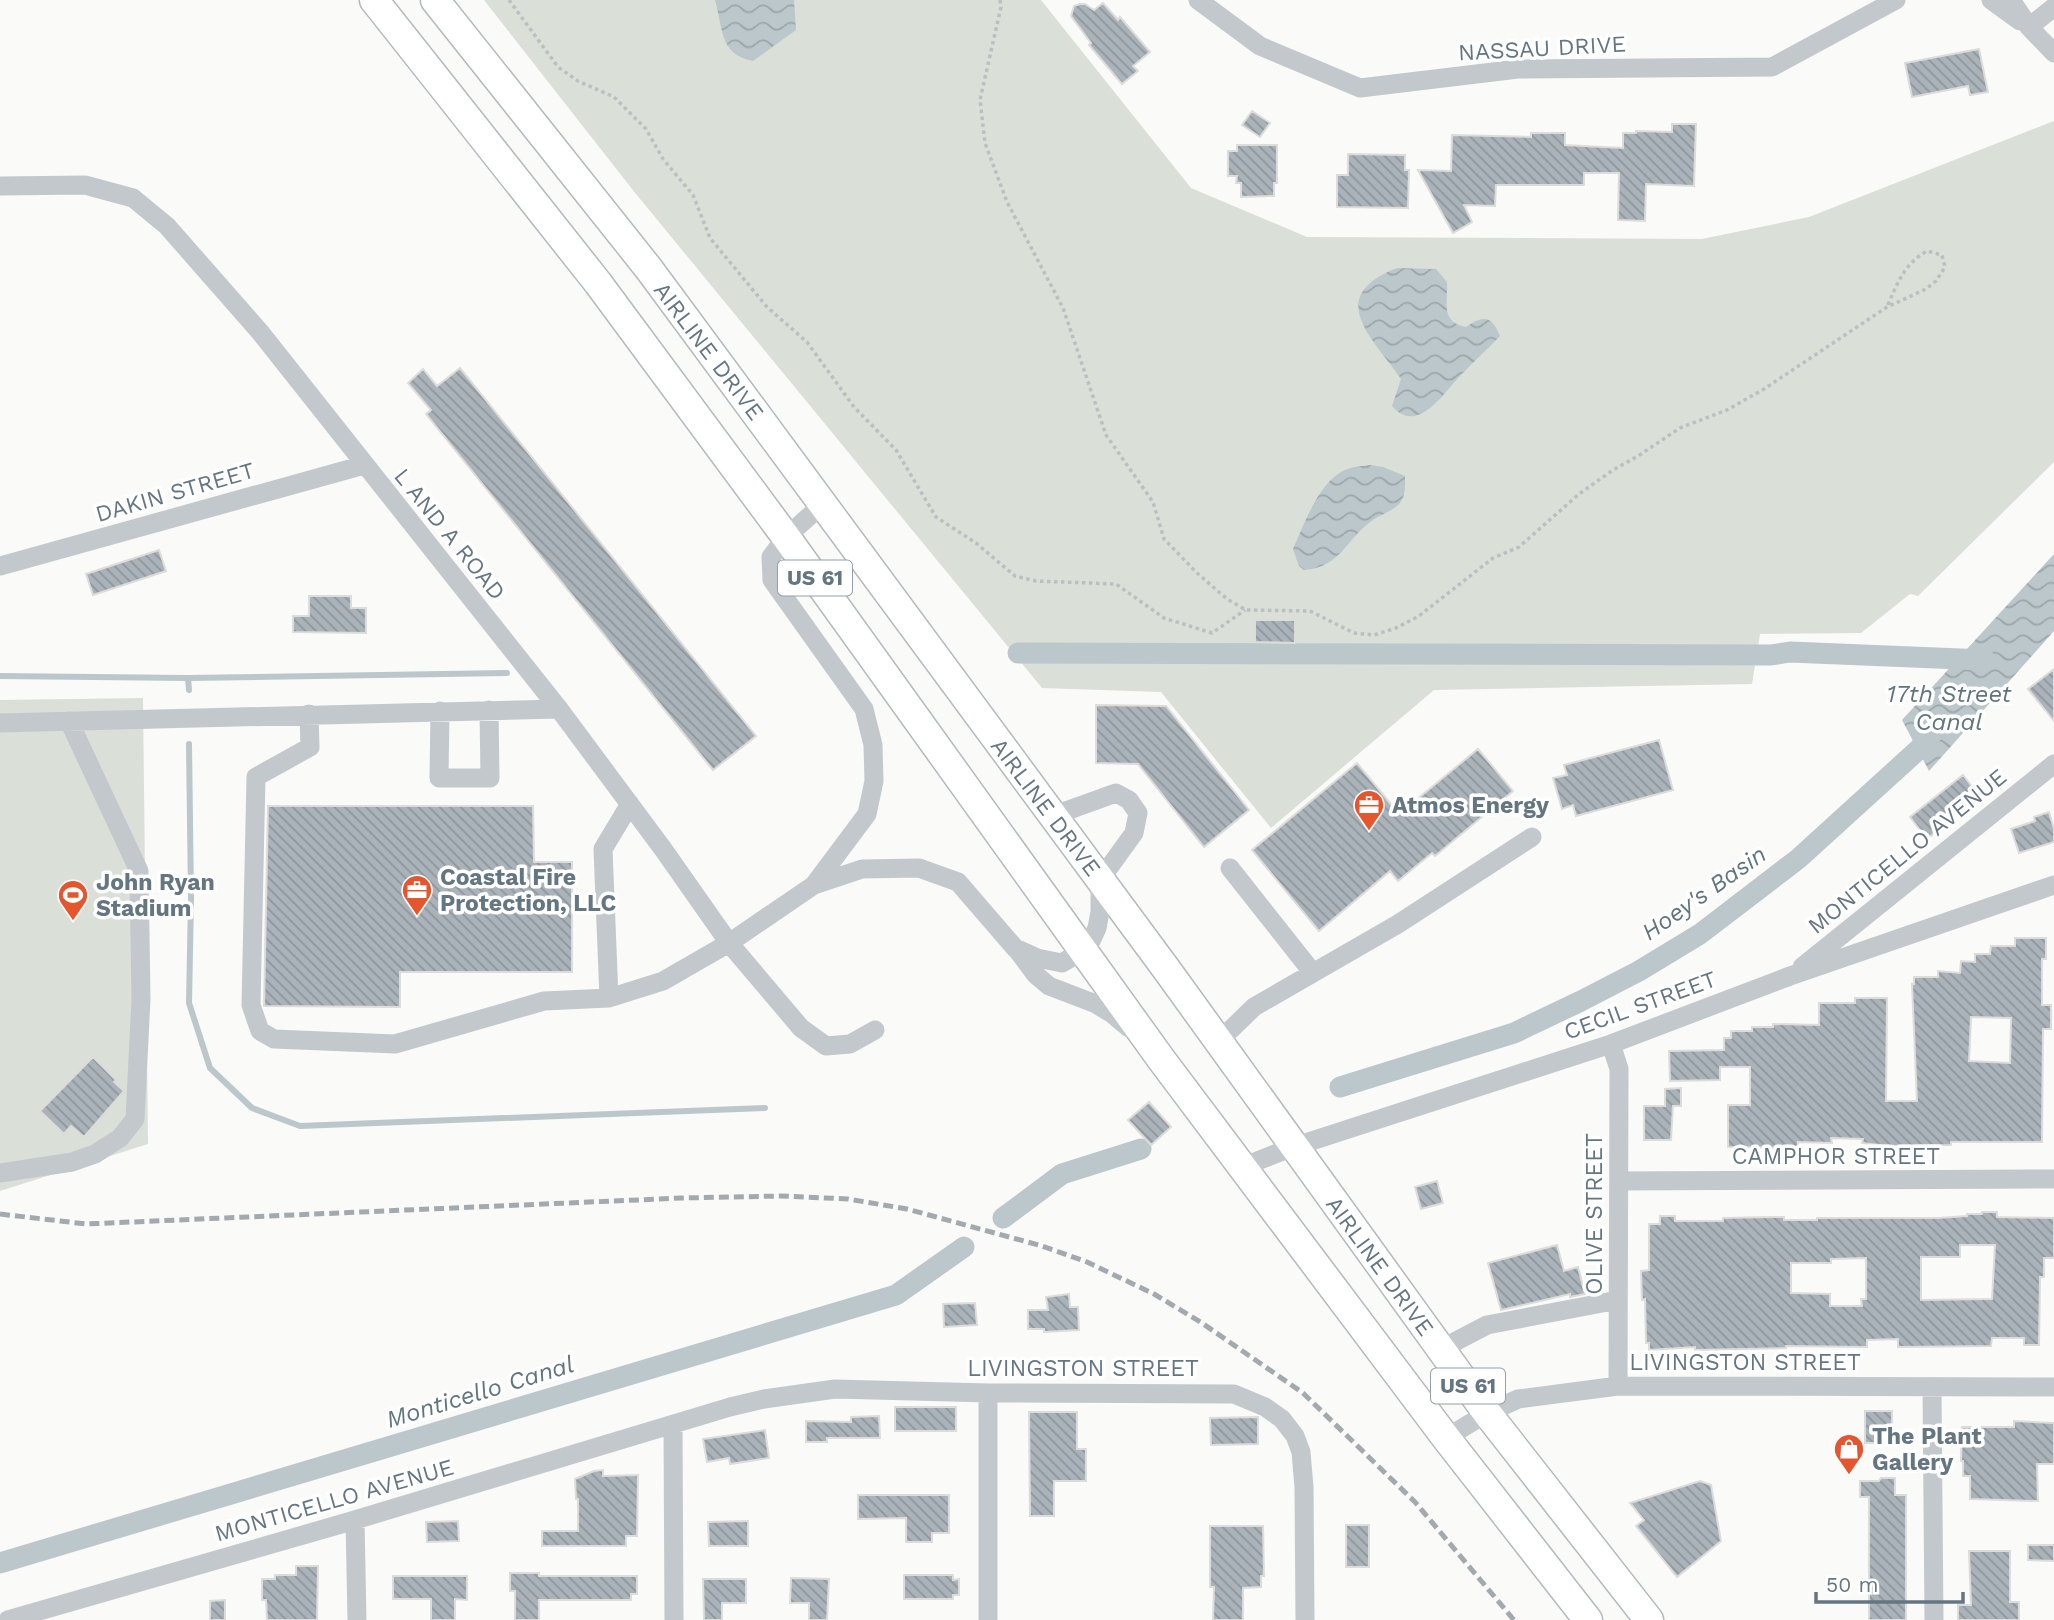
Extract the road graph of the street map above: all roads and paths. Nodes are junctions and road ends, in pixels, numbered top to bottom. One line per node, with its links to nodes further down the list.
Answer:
1 (374, 0): 16 (highway, AIRLINE DRIVE / US 61)
2 (435, 0): 15 (highway, AIRLINE DRIVE / US 61)
3 (509, 0): 18 (path)
4 (1000, 0): 18 (path)
5 (1198, 0): 6 (street, NASSAU DRIVE)
6 (1896, 0)
7 (1991, 0): 10 (street)
8 (2011, 0): 10 (street)
9 (2054, 7): 10 (street)
10 (2029, 27): 11 (street)
11 (2054, 53)
12 (0, 187): 14 (street, L AND A ROAD)
13 (1886, 307): 13 (path); 18 (path)
14 (364, 465): 17 (street, DAKIN STREET); 19 (street, L AND A ROAD)
15 (822, 504): 16 (street); 27 (highway, AIRLINE DRIVE / US 61)
16 (786, 537): 31 (street); 35 (highway, AIRLINE DRIVE / US 61)
17 (0, 566)
18 (1246, 610)
19 (559, 709): 20 (street); 26 (street, L AND A ROAD)
20 (489, 710): 21 (street); 21 (street)
21 (440, 711): 22 (street)
22 (309, 714): 23 (street); 38 (street)
23 (69, 721): 24 (street); 45 (street)
24 (0, 723)
25 (2054, 765): 37 (street, MONTICELLO AVENUE)
26 (630, 804): 33 (street, L AND A ROAD); 38 (street)
27 (1052, 816): 30 (highway, AIRLINE DRIVE / US 61); 30 (street)
28 (1532, 837): 36 (street)
29 (1230, 868): 36 (street)
30 (1100, 880): 35 (street); 40 (highway, AIRLINE DRIVE / US 61)
31 (814, 885): 33 (street); 34 (street)
32 (2054, 885): 37 (street, CECIL STREET)
33 (729, 943): 38 (street); 39 (street, L AND A ROAD)
34 (1016, 948): 35 (street); 42 (street)
35 (1082, 951): 42 (highway, AIRLINE DRIVE / US 61)
36 (1313, 973): 40 (street)
37 (1790, 976): 41 (street, CECIL STREET)
38 (609, 998)
39 (875, 1030)
40 (1218, 1042): 43 (highway, AIRLINE DRIVE / US 61)
41 (1611, 1044): 43 (street, CECIL STREET); 47 (street, OLIVE STREET)
42 (1161, 1059): 44 (highway, AIRLINE DRIVE / US 61)
43 (1293, 1147): 44 (street, CECIL STREET); 49 (highway, AIRLINE DRIVE / US 61)
44 (1242, 1167): 56 (highway, AIRLINE DRIVE / US 61)
45 (0, 1173)
46 (2054, 1179): 47 (street, CAMPHOR STREET)
47 (1619, 1181): 48 (street, OLIVE STREET)
48 (1618, 1300): 49 (street); 50 (street, OLIVE STREET)
49 (1441, 1349): 54 (highway, AIRLINE DRIVE / US 61)
50 (1618, 1386): 52 (street, LIVINGSTON STREET); 54 (street, LIVINGSTON STREET)
51 (2054, 1387): 52 (street, LIVINGSTON STREET)
52 (1932, 1388): 66 (street)
53 (988, 1393): 55 (street, LIVINGSTON STREET); 62 (street); 63 (street, LIVINGSTON STREET)
54 (1487, 1413): 56 (street, LIVINGSTON STREET); 65 (highway, AIRLINE DRIVE / US 61)
55 (673, 1424): 57 (street, MONTICELLO AVENUE); 61 (street)
56 (1446, 1438): 64 (highway, AIRLINE DRIVE / US 61)
57 (355, 1520): 58 (street, MONTICELLO AVENUE); 60 (street)
58 (36, 1616): 59 (street, MONTICELLO AVENUE)
59 (8, 1620)
60 (357, 1620)
61 (674, 1620)
62 (988, 1620)
63 (1305, 1620)
64 (1588, 1620)
65 (1650, 1620)
66 (1934, 1620)

